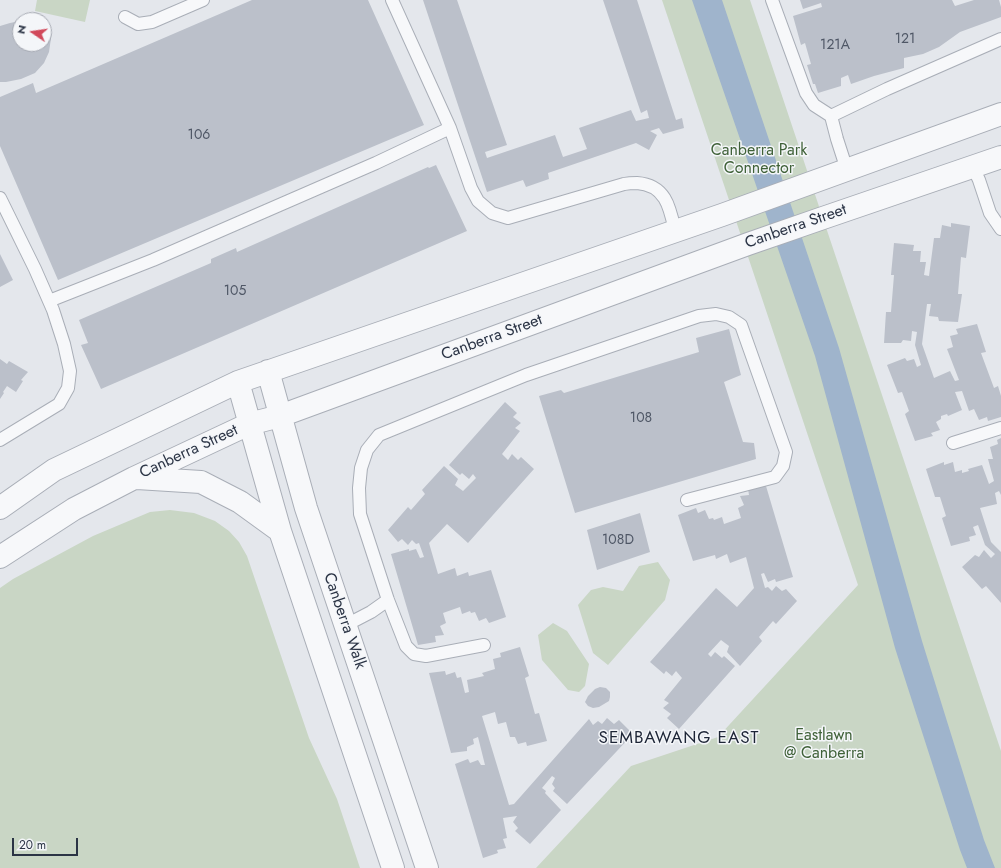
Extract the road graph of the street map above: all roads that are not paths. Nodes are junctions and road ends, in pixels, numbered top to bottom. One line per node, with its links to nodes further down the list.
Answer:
1 (203, 0): 4 (lane)
2 (392, 0): 8 (lane)
3 (772, 0): 7 (lane)
4 (125, 17)
5 (1001, 39): 7 (lane)
6 (1001, 114): 11 (street)
7 (831, 116): 11 (lane)
8 (450, 128): 14 (lane); 15 (lane)
9 (1001, 157): 10 (street, Canberra Street)
10 (973, 166): 13 (lane); 18 (street, Canberra Street)
11 (847, 170): 14 (street)
12 (0, 198): 15 (lane)
13 (1001, 229)
14 (675, 231): 16 (street)
15 (49, 301): 21 (lane)
16 (268, 371): 17 (street); 18 (street, Canberra Walk)
17 (238, 382): 19 (street, Canberra Walk); 25 (street)
18 (280, 416): 19 (street, Canberra Street); 29 (street, Canberra Walk)
19 (250, 424): 23 (street, Canberra Street); 26 (street, Canberra Walk)
20 (1001, 428): 22 (lane)
21 (0, 440)
22 (953, 443)
23 (134, 478): 26 (street); 27 (street, Canberra Street)
24 (687, 500): 28 (lane)
25 (0, 508)
26 (280, 531): 31 (street, Canberra Walk)
27 (0, 557)
28 (388, 600): 29 (lane); 30 (lane)
29 (346, 625): 32 (street, Canberra Walk)
30 (484, 645)
31 (393, 868)
32 (427, 868)

